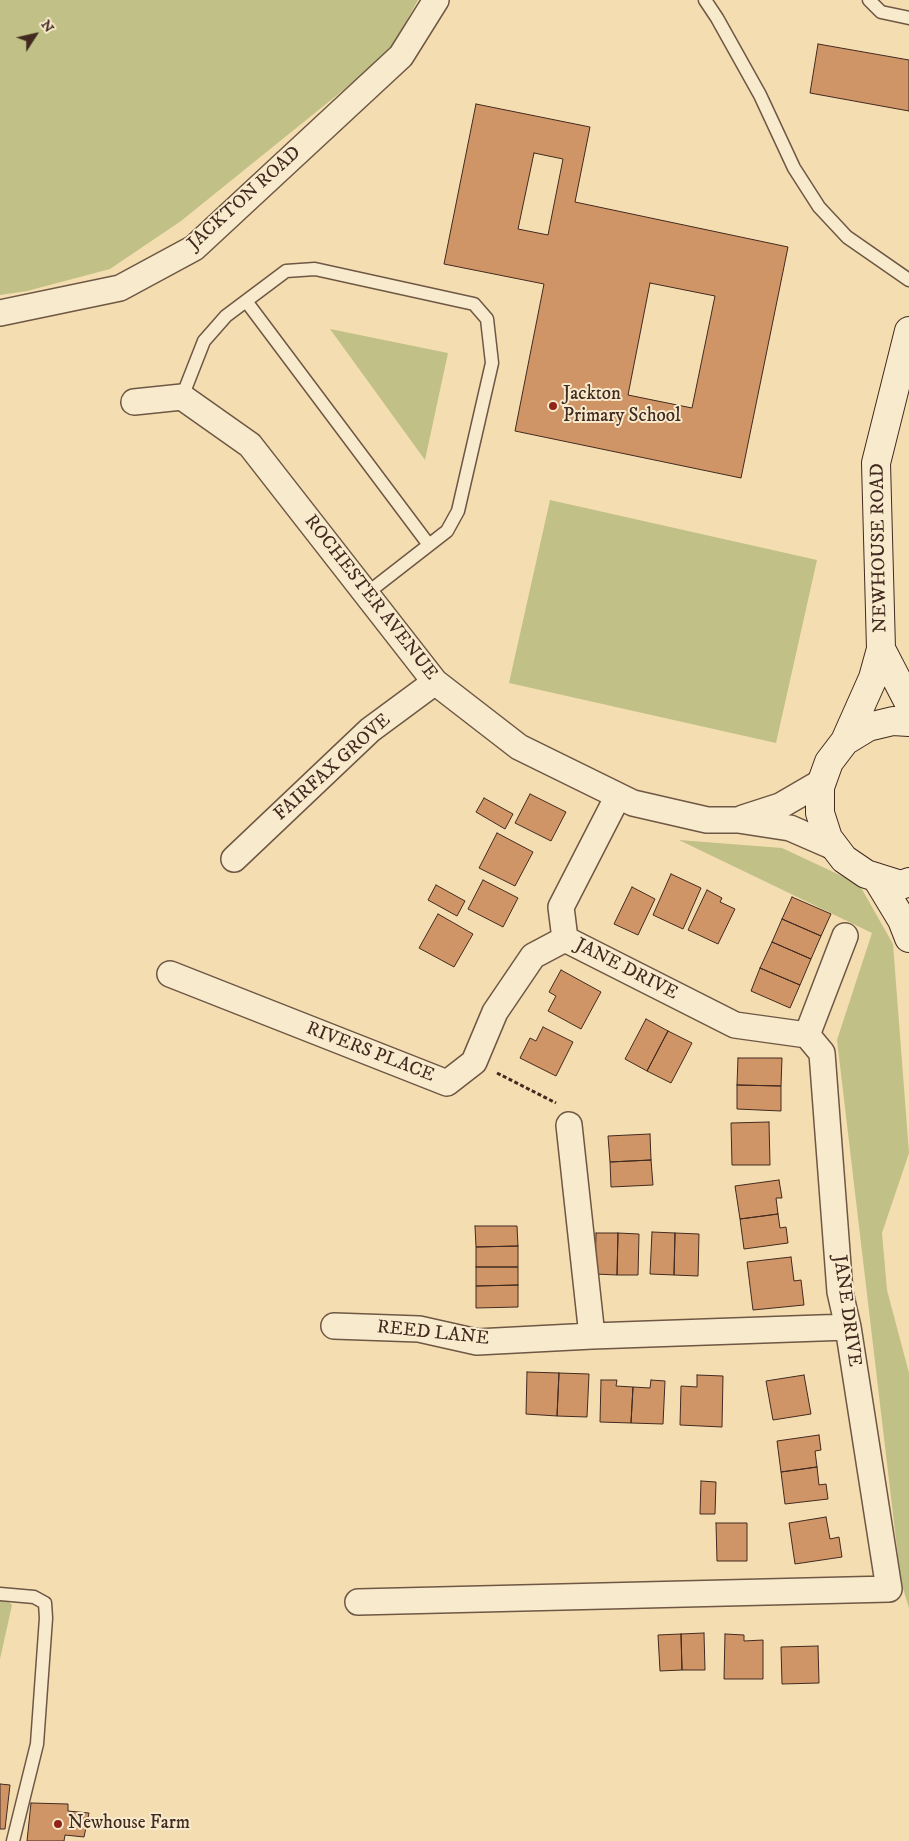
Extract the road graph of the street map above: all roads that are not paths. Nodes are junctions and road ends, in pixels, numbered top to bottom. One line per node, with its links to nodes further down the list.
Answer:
1 (436, 0): 7 (street, JACKTON ROAD)
2 (705, 0): 5 (lane)
3 (869, 0): 4 (lane)
4 (909, 18)
5 (909, 280)
6 (246, 302): 9 (lane); 11 (lane); 11 (lane)
7 (0, 313)
8 (909, 331): 13 (street, NEWHOUSE ROAD)
9 (182, 397): 10 (street); 12 (street, ROCHESTER AVENUE)
10 (134, 402)
11 (429, 544): 12 (lane)
12 (366, 594): 14 (street, ROCHESTER AVENUE)
13 (881, 649): 15 (street, NEWHOUSE ROAD); 17 (street, NEWHOUSE ROAD)
14 (435, 682): 19 (street, ROCHESTER AVENUE); 22 (street, FAIRFAX GROVE)
15 (909, 703)
16 (909, 722): 17 (street)
17 (845, 741): 18 (street)
18 (823, 781): 20 (street, ROCHESTER AVENUE); 21 (street)
19 (618, 796): 20 (street, ROCHESTER AVENUE); 27 (street, JANE DRIVE)
20 (738, 820): 21 (street, ROCHESTER AVENUE)
21 (836, 848): 23 (street)
22 (234, 859)
23 (876, 877): 24 (street); 26 (street)
24 (909, 882)
25 (844, 936): 29 (street)
26 (909, 938)
27 (566, 939): 28 (street, RIVERS PLACE); 29 (street, JANE DRIVE)
28 (170, 974)
29 (807, 1035): 32 (street, JANE DRIVE)
30 (569, 1125): 33 (street)
31 (334, 1326): 33 (street, REED LANE)
32 (848, 1327): 33 (street, REED LANE); 35 (street, JANE DRIVE)
33 (592, 1336)
34 (0, 1594): 36 (lane)
35 (358, 1602)
36 (13, 1841)

